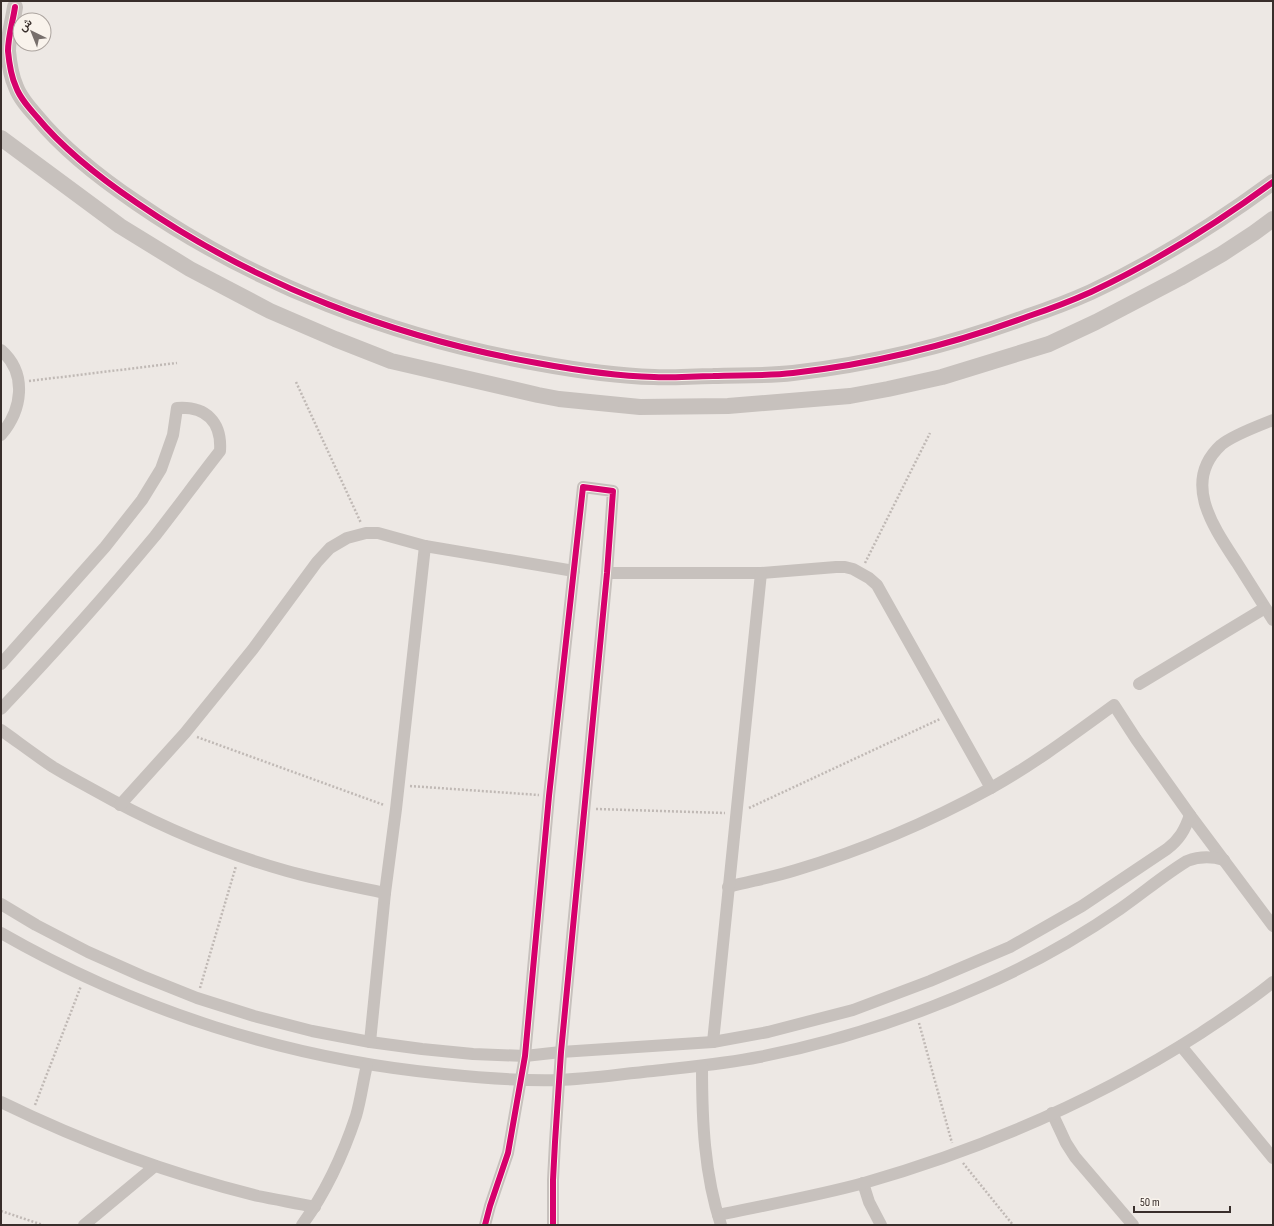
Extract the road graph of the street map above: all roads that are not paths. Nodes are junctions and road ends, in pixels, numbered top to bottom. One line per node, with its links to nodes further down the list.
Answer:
1 (19, 4): 2 (street); 3 (street)
2 (1, 18)
3 (8, 88): 5 (street)
4 (1, 138): 6 (street)
5 (1273, 182)
6 (1273, 219)
7 (1, 350): 9 (street)
8 (1273, 420): 14 (street)
9 (1, 435)
10 (425, 546): 11 (street); 21 (street); 27 (street)
11 (574, 571): 12 (street); 36 (street)
12 (607, 573): 13 (street); 35 (street)
13 (761, 573): 20 (street); 26 (street)
14 (1265, 608): 15 (street); 17 (street)
15 (1273, 620)
16 (1, 664): 18 (street)
17 (1139, 684)
18 (1, 709)
19 (1, 730): 21 (street)
20 (991, 788): 22 (street); 26 (street)
21 (120, 805): 27 (street)
22 (1190, 815): 23 (street); 24 (street)
23 (1224, 860): 25 (street); 29 (street)
24 (1145, 864): 25 (street); 33 (street)
25 (1158, 882): 38 (street)
26 (728, 887): 33 (street)
27 (385, 893): 32 (street)
28 (1, 904): 32 (street)
29 (1273, 926)
30 (1, 933): 37 (street)
31 (1273, 982): 34 (street)
32 (370, 1042): 36 (street)
33 (713, 1042): 35 (street)
34 (1181, 1046): 42 (street); 43 (street)
35 (561, 1052): 36 (street); 40 (street)
36 (525, 1056): 39 (street)
37 (367, 1065): 39 (street); 46 (street)
38 (702, 1066): 40 (street); 47 (street)
39 (521, 1079): 40 (street); 50 (street)
40 (559, 1080): 51 (street)
41 (1, 1102): 44 (street)
42 (1052, 1113): 45 (street); 53 (street)
43 (1273, 1158)
44 (155, 1166): 46 (street); 48 (street)
45 (863, 1183): 47 (street); 52 (street)
46 (315, 1207): 49 (street)
47 (719, 1220)
48 (84, 1225)
49 (302, 1225)
50 (485, 1225)
51 (554, 1225)
52 (881, 1225)
53 (1133, 1225)

